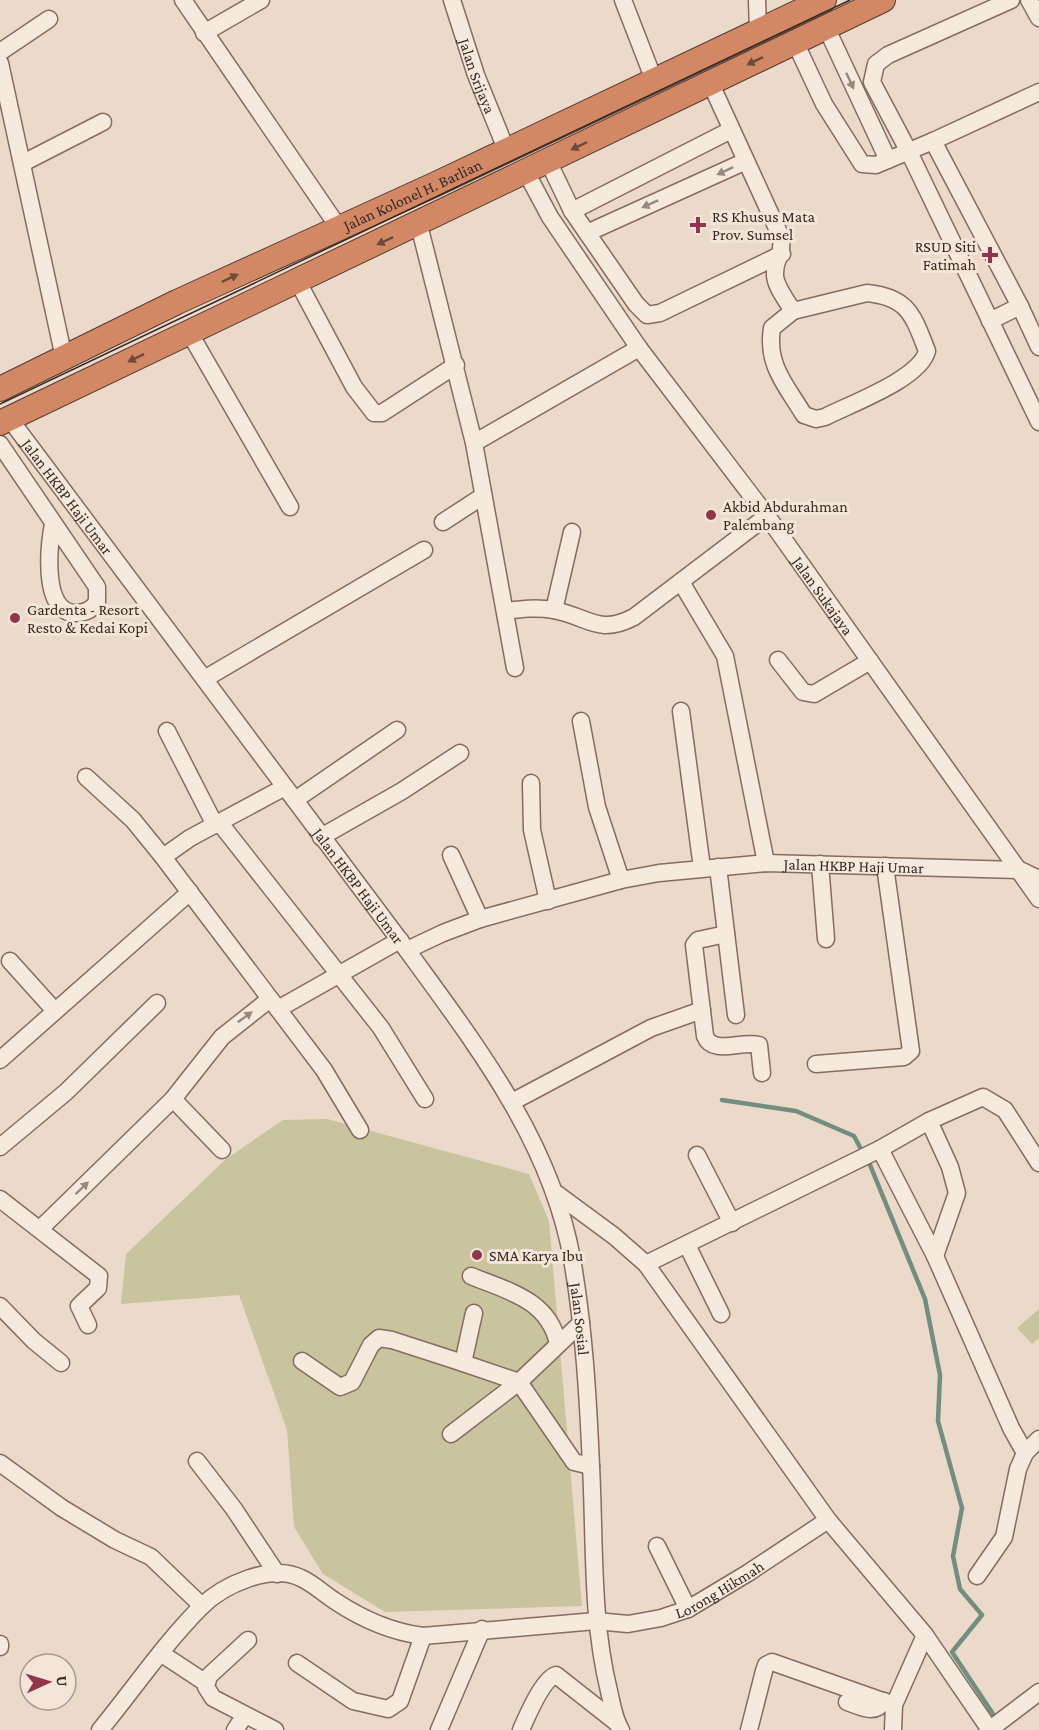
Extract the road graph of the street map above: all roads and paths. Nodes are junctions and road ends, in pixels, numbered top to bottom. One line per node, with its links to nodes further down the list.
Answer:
1 (183, 0): 14 (street)
2 (261, 0): 14 (street)
3 (452, 0): 24 (street, Jalan Srijaya)
4 (623, 0): 18 (street)
5 (757, 0): 13 (street)
6 (824, 0): 13 (highway, Jalan Kolonel H. Barlian)
7 (883, 0): 12 (highway, Jalan Kolonel H. Barlian)
8 (1011, 0): 25 (street)
9 (1029, 0): 10 (street)
10 (1039, 18)
11 (49, 19): 16 (street)
12 (826, 27): 15 (highway, Jalan Kolonel H. Barlian); 26 (street, one-way to 26)
13 (758, 30): 18 (highway, Jalan Kolonel H. Barlian)
14 (204, 33): 33 (street)
15 (795, 42): 19 (highway, Jalan Kolonel H. Barlian, one-way to 19); 26 (street)
16 (0, 51)
17 (0, 63): 29 (street)
18 (654, 80): 24 (highway, Jalan Kolonel H. Barlian)
19 (710, 82): 22 (street); 27 (highway, Jalan Kolonel H. Barlian, one-way to 27)
20 (1039, 92): 23 (street)
21 (103, 122): 29 (street)
22 (731, 130): 28 (street); 31 (street)
23 (933, 141): 25 (street); 37 (street)
24 (506, 149): 33 (highway, Jalan Kolonel H. Barlian)
25 (909, 152): 26 (street); 39 (street)
26 (888, 160)
27 (548, 161): 30 (highway, Jalan Kolonel H. Barlian); 31 (street)
28 (746, 161): 34 (street, one-way to 34); 35 (street)
29 (24, 163): 43 (street)
30 (526, 172): 32 (highway, Jalan Kolonel H. Barlian); 42 (street, Jalan Sukajaya)
31 (572, 211): 34 (street)
32 (419, 225): 36 (highway, Jalan Kolonel H. Barlian, one-way to 36); 44 (street)
33 (339, 228): 43 (highway, Jalan Kolonel H. Barlian, one-way to 33)
34 (587, 233): 35 (street)
35 (782, 254): 38 (street)
36 (298, 282): 40 (highway, Jalan Kolonel H. Barlian); 44 (street)
37 (1020, 306): 39 (street); 41 (street)
38 (793, 311): 38 (street)
39 (990, 321): 46 (street)
40 (189, 332): 47 (highway, Jalan Kolonel H. Barlian, one-way to 47); 51 (street)
41 (1039, 347)
42 (639, 348): 48 (street); 52 (street, Jalan Sukajaya)
43 (64, 358): 45 (highway, Jalan Kolonel H. Barlian)
44 (456, 365): 48 (street)
45 (0, 389)
46 (1037, 414)
47 (4, 421): 63 (street, Jalan HKBP Haji Umar)
48 (474, 443): 50 (street)
49 (0, 444): 54 (street)
50 (483, 496): 53 (street); 59 (street)
51 (290, 507)
52 (767, 516): 57 (street); 61 (street, Jalan Sukajaya)
53 (443, 522)
54 (53, 524): 54 (street)
55 (572, 532): 58 (street)
56 (424, 550): 63 (street)
57 (681, 582): 58 (street); 76 (street)
58 (554, 610): 59 (street)
59 (506, 611): 62 (street)
60 (778, 660): 61 (street)
61 (870, 661): 80 (street, Jalan Sukajaya)
62 (515, 668)
63 (206, 678): 71 (street, Jalan HKBP Haji Umar)
64 (681, 711): 79 (street)
65 (581, 721): 82 (street)
66 (397, 730): 71 (street)
67 (167, 731): 72 (street)
68 (460, 753): 73 (street)
69 (86, 777): 75 (street)
70 (531, 783): 85 (street)
71 (290, 794): 72 (street); 73 (street, Jalan HKBP Haji Umar)
72 (217, 823): 75 (street); 91 (street)
73 (321, 837): 89 (street, Jalan HKBP Haji Umar)
74 (451, 855): 86 (street)
75 (163, 857): 83 (street)
76 (766, 863): 77 (street, Jalan HKBP Haji Umar); 79 (street, Jalan HKBP Haji Umar)
77 (820, 864): 78 (street, Jalan HKBP Haji Umar); 88 (street)
78 (885, 866): 80 (street, Jalan HKBP Haji Umar); 98 (street)
79 (710, 868): 82 (street, Jalan HKBP Haji Umar); 87 (street)
80 (1020, 870): 81 (street, Jalan HKBP Haji Umar); 84 (street, Jalan Sukajaya)
81 (1039, 879)
82 (621, 880): 85 (street, Jalan HKBP Haji Umar)
83 (190, 892): 93 (street); 95 (street)
84 (1039, 899)
85 (548, 901): 86 (street, Jalan HKBP Haji Umar)
86 (480, 919): 89 (street, Jalan HKBP Haji Umar)
87 (726, 934): 94 (street); 96 (street)
88 (826, 939)
89 (404, 945): 91 (street); 102 (street, Jalan Sosial)
90 (10, 961): 95 (street)
91 (340, 975): 93 (street); 101 (street)
92 (157, 1003): 105 (street)
93 (274, 1004): 100 (street, one-way to 93); 104 (street)
94 (702, 1010): 99 (street); 102 (street)
95 (55, 1011): 97 (street)
96 (736, 1015)
97 (0, 1060)
98 (816, 1064)
99 (762, 1073)
100 (173, 1099): 107 (street); 113 (street, one-way to 100)
101 (425, 1099)
102 (512, 1102): 110 (street, Jalan Sosial)
103 (929, 1121): 106 (street); 109 (street); 115 (street)
104 (360, 1130)
105 (0, 1148)
106 (880, 1149): 112 (street); 115 (street)
107 (222, 1150)
108 (697, 1155): 112 (street)
109 (1039, 1163)
110 (556, 1194): 116 (street); 121 (street, Jalan Sosial)
111 (0, 1198): 113 (street)
112 (732, 1222): 114 (street)
113 (40, 1229): 122 (street)
114 (687, 1245): 116 (street); 120 (street)
115 (935, 1256): 130 (street)
116 (646, 1264): 134 (street)
117 (471, 1276): 123 (street)
118 (0, 1306): 125 (street)
119 (474, 1313): 126 (street)
120 (721, 1314)
121 (581, 1323): 123 (street); 133 (street, Jalan Sosial)
122 (88, 1325)
123 (558, 1344): 127 (street)
124 (302, 1362): 126 (street)
125 (61, 1363)
126 (463, 1363): 127 (street)
127 (519, 1382): 128 (street); 133 (street)
128 (451, 1434)
129 (1039, 1439): 130 (street)
130 (1025, 1453): 137 (street)
131 (197, 1461): 136 (street)
132 (0, 1463): 138 (street)
133 (591, 1466): 140 (street, Jalan Sosial)
134 (828, 1520): 139 (street, Lorong Hikmah); 142 (street)
135 (657, 1546): 139 (street)
136 (277, 1574): 138 (street); 143 (street, Lorong Hikmah)
137 (977, 1576)
138 (202, 1606): 145 (street)
139 (688, 1609): 140 (street, Lorong Hikmah)
140 (596, 1621): 141 (street, Lorong Hikmah); 152 (street, Jalan Sosial)
141 (482, 1629): 143 (street, Lorong Hikmah); 156 (street)
142 (925, 1635): 150 (street); 160 (street)
143 (423, 1636): 146 (street)
144 (248, 1640): 147 (street)
145 (162, 1654): 147 (street); 153 (street)
146 (297, 1663)
147 (206, 1683): 151 (street)
148 (1039, 1692): 160 (street)
149 (847, 1702): 150 (street)
150 (889, 1703): 158 (street); 159 (street)
151 (245, 1714): 154 (street); 155 (street)
152 (619, 1727): 157 (street)
153 (100, 1730)
154 (235, 1730)
155 (274, 1730)
156 (439, 1730)
157 (521, 1730)
158 (751, 1730)
159 (893, 1730)
160 (989, 1730)

